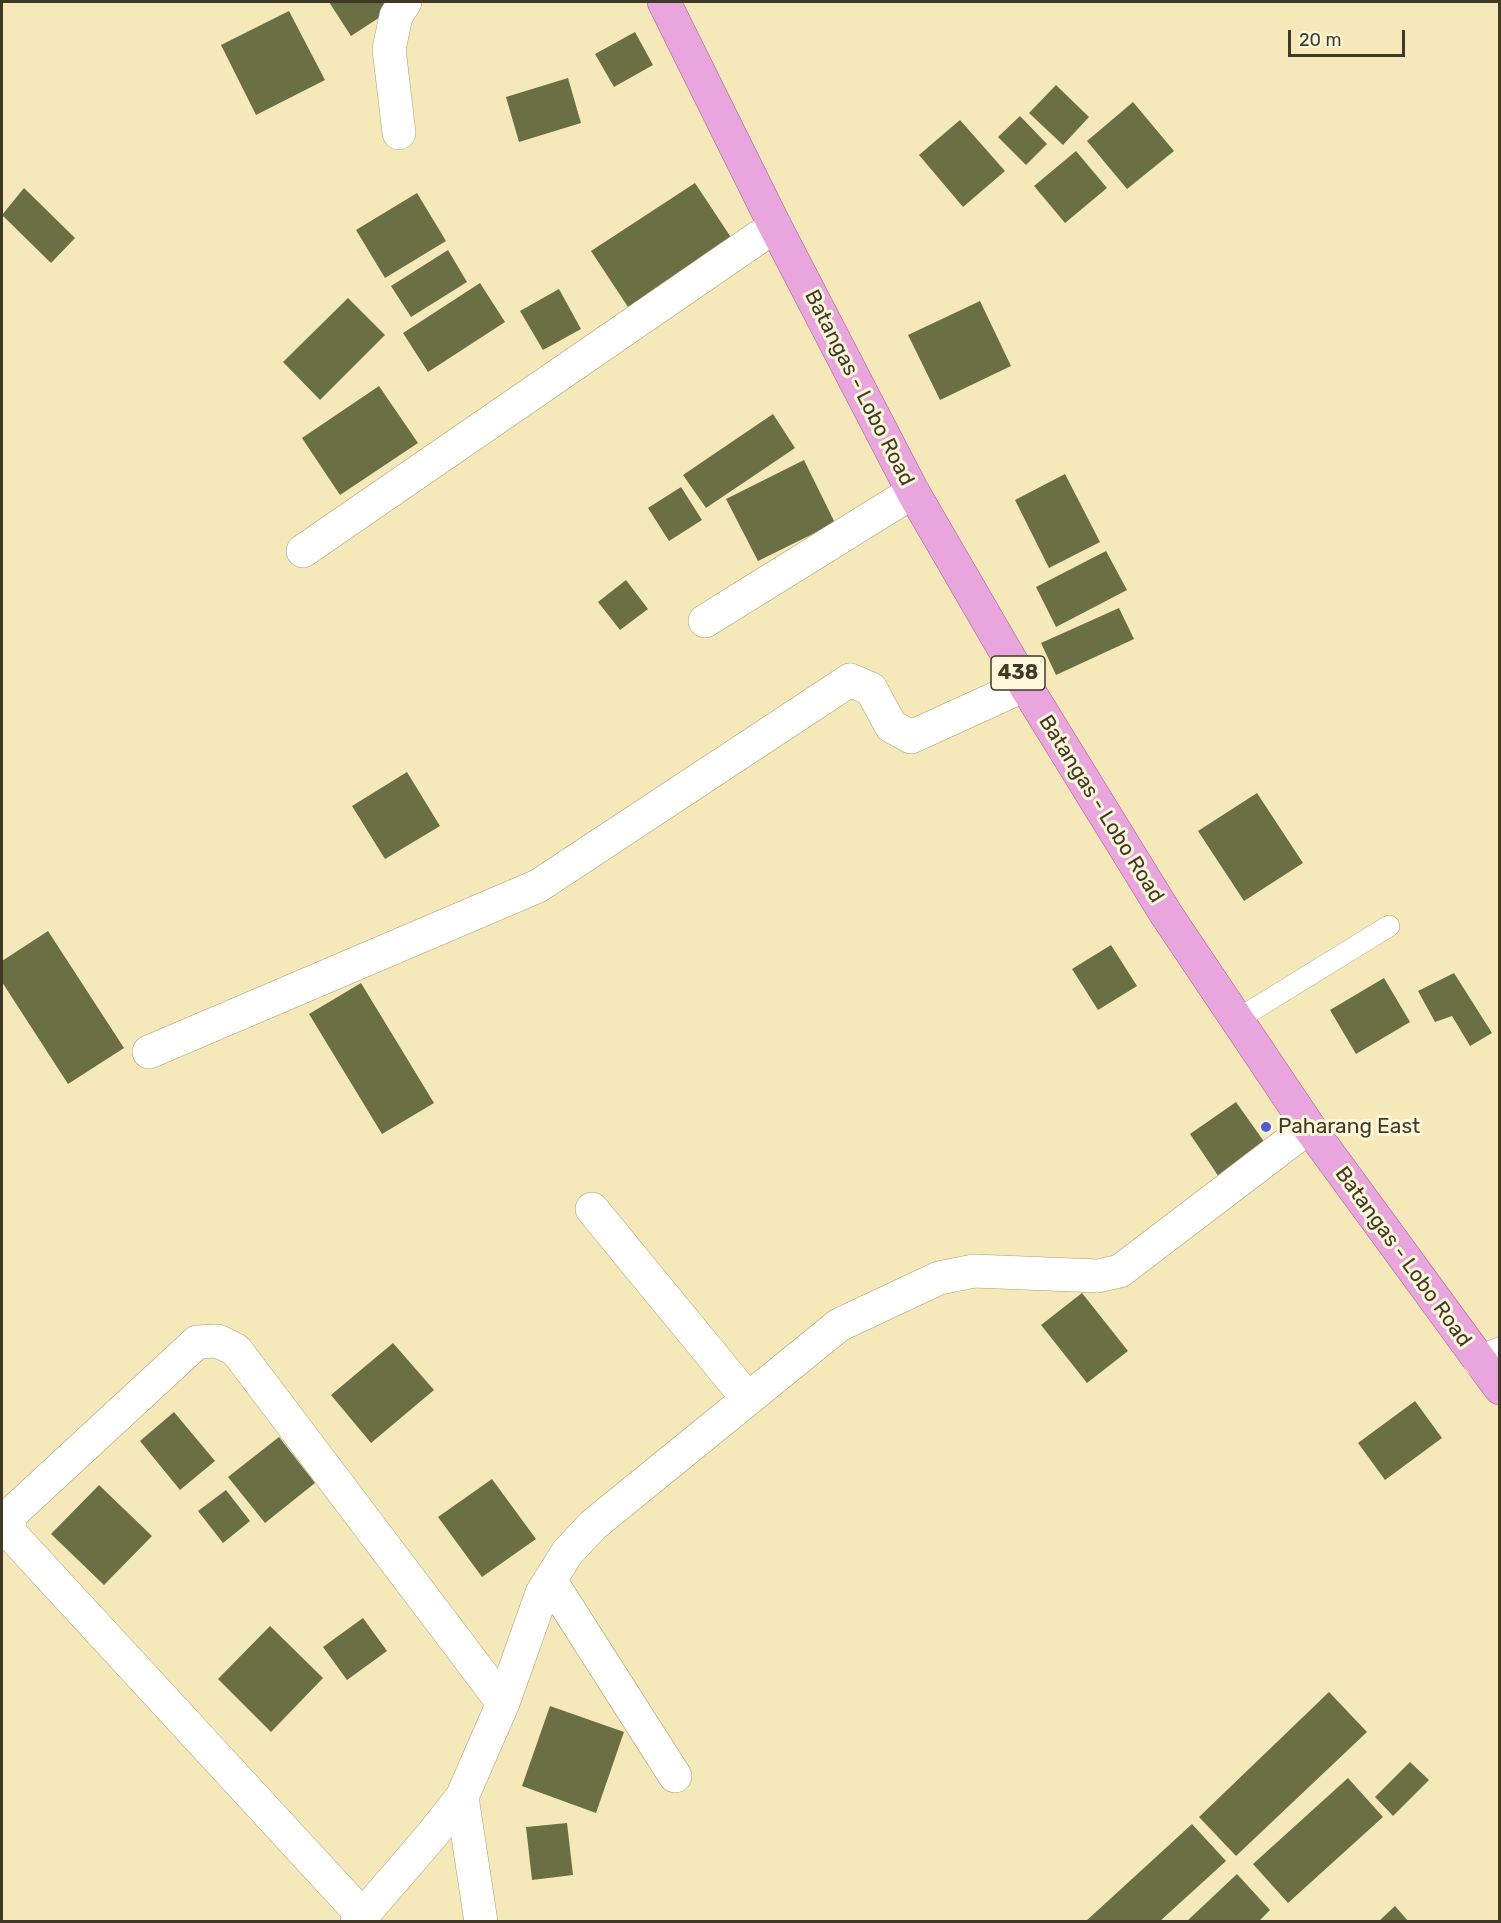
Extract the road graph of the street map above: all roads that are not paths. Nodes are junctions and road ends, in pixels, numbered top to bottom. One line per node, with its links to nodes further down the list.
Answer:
1 (405, 2): 3 (street)
2 (664, 2): 4 (main road, Batangas - Lobo Road / 438)
3 (399, 133)
4 (775, 226): 5 (main road, Batangas - Lobo Road / 438); 6 (street)
5 (913, 492): 7 (street); 8 (main road, Batangas - Lobo Road / 438)
6 (303, 551)
7 (705, 621)
8 (1025, 685): 10 (main road, Batangas - Lobo Road / 438); 11 (street)
9 (1389, 926): 10 (lane)
10 (1238, 1019): 12 (main road, Batangas - Lobo Road / 438)
11 (149, 1052)
12 (1309, 1127): 14 (main road, Batangas - Lobo Road / 438); 15 (street)
13 (592, 1209): 15 (street)
14 (1493, 1368)
15 (748, 1399): 16 (street)
16 (550, 1580): 17 (street); 18 (street)
17 (503, 1703): 19 (street); 20 (street)
18 (675, 1776)
19 (462, 1797): 20 (street); 21 (street)
20 (360, 1919)
21 (482, 1922)

